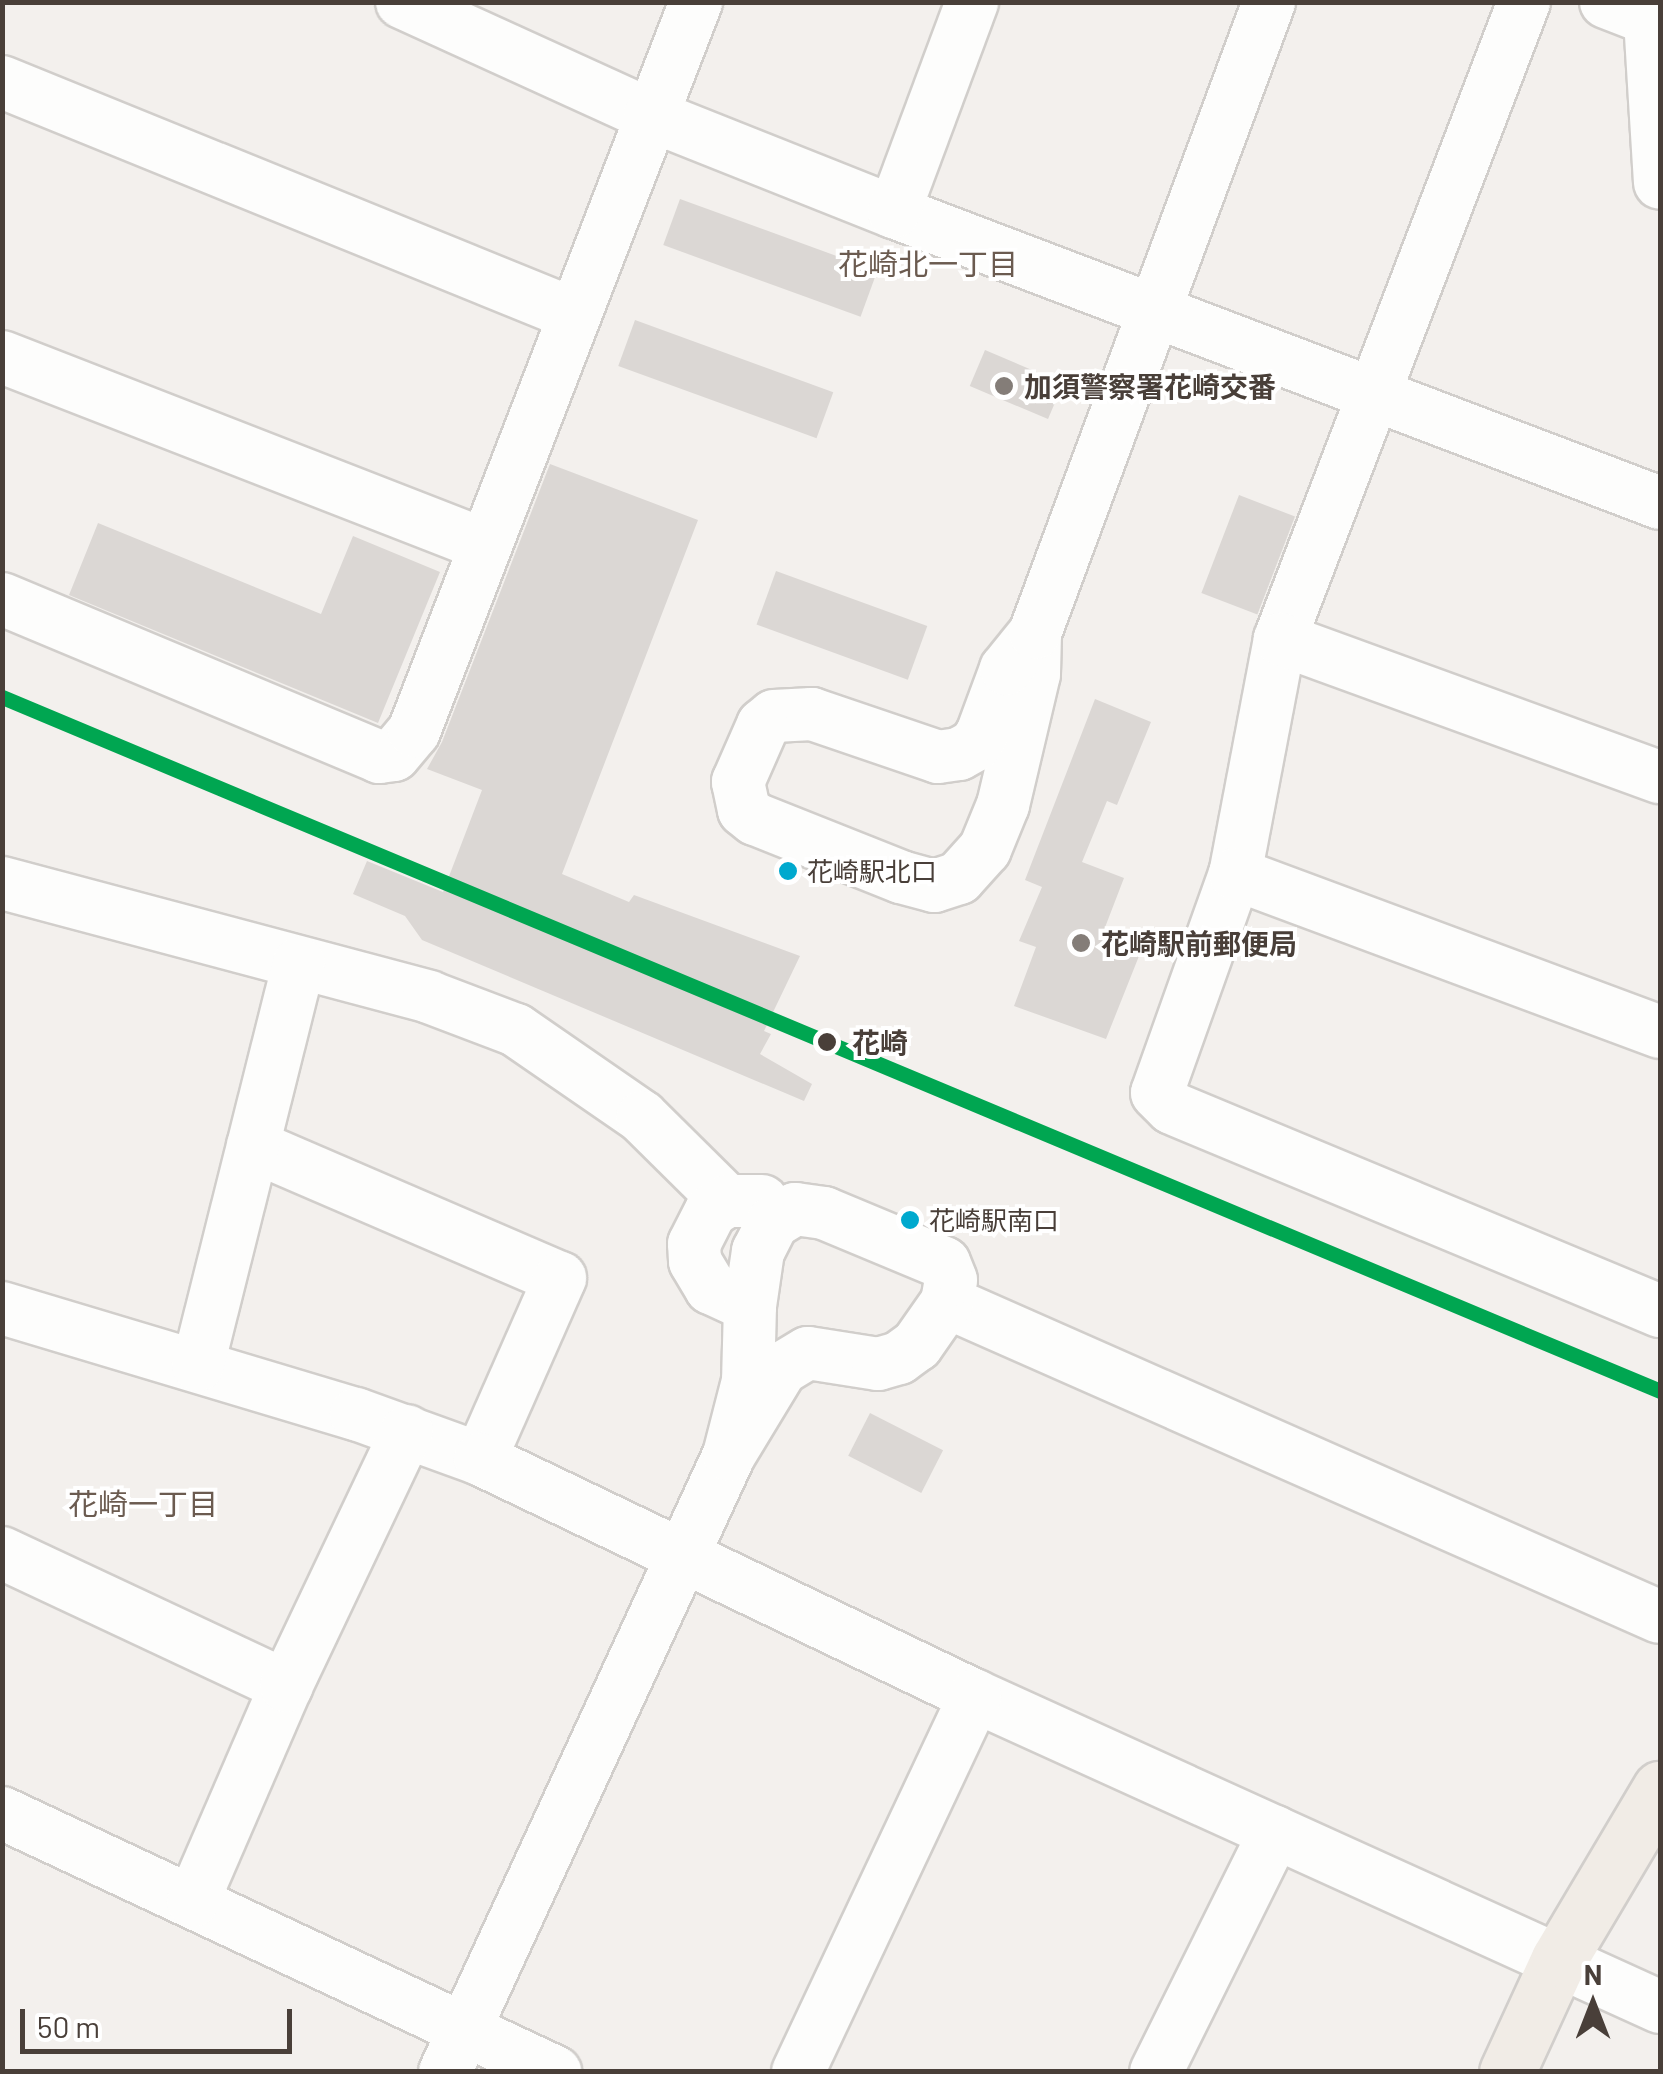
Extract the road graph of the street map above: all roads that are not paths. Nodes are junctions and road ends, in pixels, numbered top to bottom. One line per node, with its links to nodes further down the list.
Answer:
1 (402, 2): 7 (street)
2 (696, 2): 9 (street)
3 (972, 2): 11 (street)
4 (1269, 2): 12 (street)
5 (1524, 2): 15 (street)
6 (1606, 2): 10 (street)
7 (491, 20): 9 (street)
8 (2, 82): 13 (street)
9 (650, 115): 11 (street); 13 (street)
10 (1660, 183)
11 (894, 212): 12 (street)
12 (1155, 312): 15 (street); 19 (street)
13 (573, 314): 17 (street)
14 (2, 356): 17 (street)
15 (1373, 396): 16 (street); 20 (street)
16 (1660, 503)
17 (485, 546): 18 (street)
18 (2, 600)
19 (1035, 633): 19 (street)
20 (1280, 639): 21 (street); 22 (street)
21 (1660, 777)
22 (1235, 874): 25 (street); 32 (street)
23 (2, 883): 24 (street)
24 (299, 964): 26 (street); 27 (street)
25 (1660, 1032)
26 (253, 1146): 33 (street); 36 (street)
27 (727, 1200): 28 (street); 30 (street)
28 (795, 1209): 29 (street); 30 (street)
29 (947, 1302): 35 (street); 39 (street)
30 (750, 1306): 35 (street)
31 (2, 1308): 33 (street)
32 (1660, 1311)
33 (198, 1365): 34 (street)
34 (406, 1431): 36 (street); 40 (street)
35 (729, 1454): 38 (street)
36 (480, 1459): 38 (street)
37 (2, 1552): 40 (street)
38 (684, 1556): 41 (street); 48 (street)
39 (1660, 1618)
40 (286, 1686): 45 (street)
41 (975, 1696): 44 (street); 50 (street)
42 (1660, 1789): 46 (main road)
43 (2, 1813): 45 (street)
44 (1275, 1832): 46 (street); 51 (street)
45 (192, 1901): 48 (street)
46 (1559, 1960): 47 (street); 52 (main road)
47 (1660, 2007)
48 (455, 2050): 49 (street)
49 (554, 2072)
50 (798, 2072)
51 (1156, 2072)
52 (1506, 2072)

